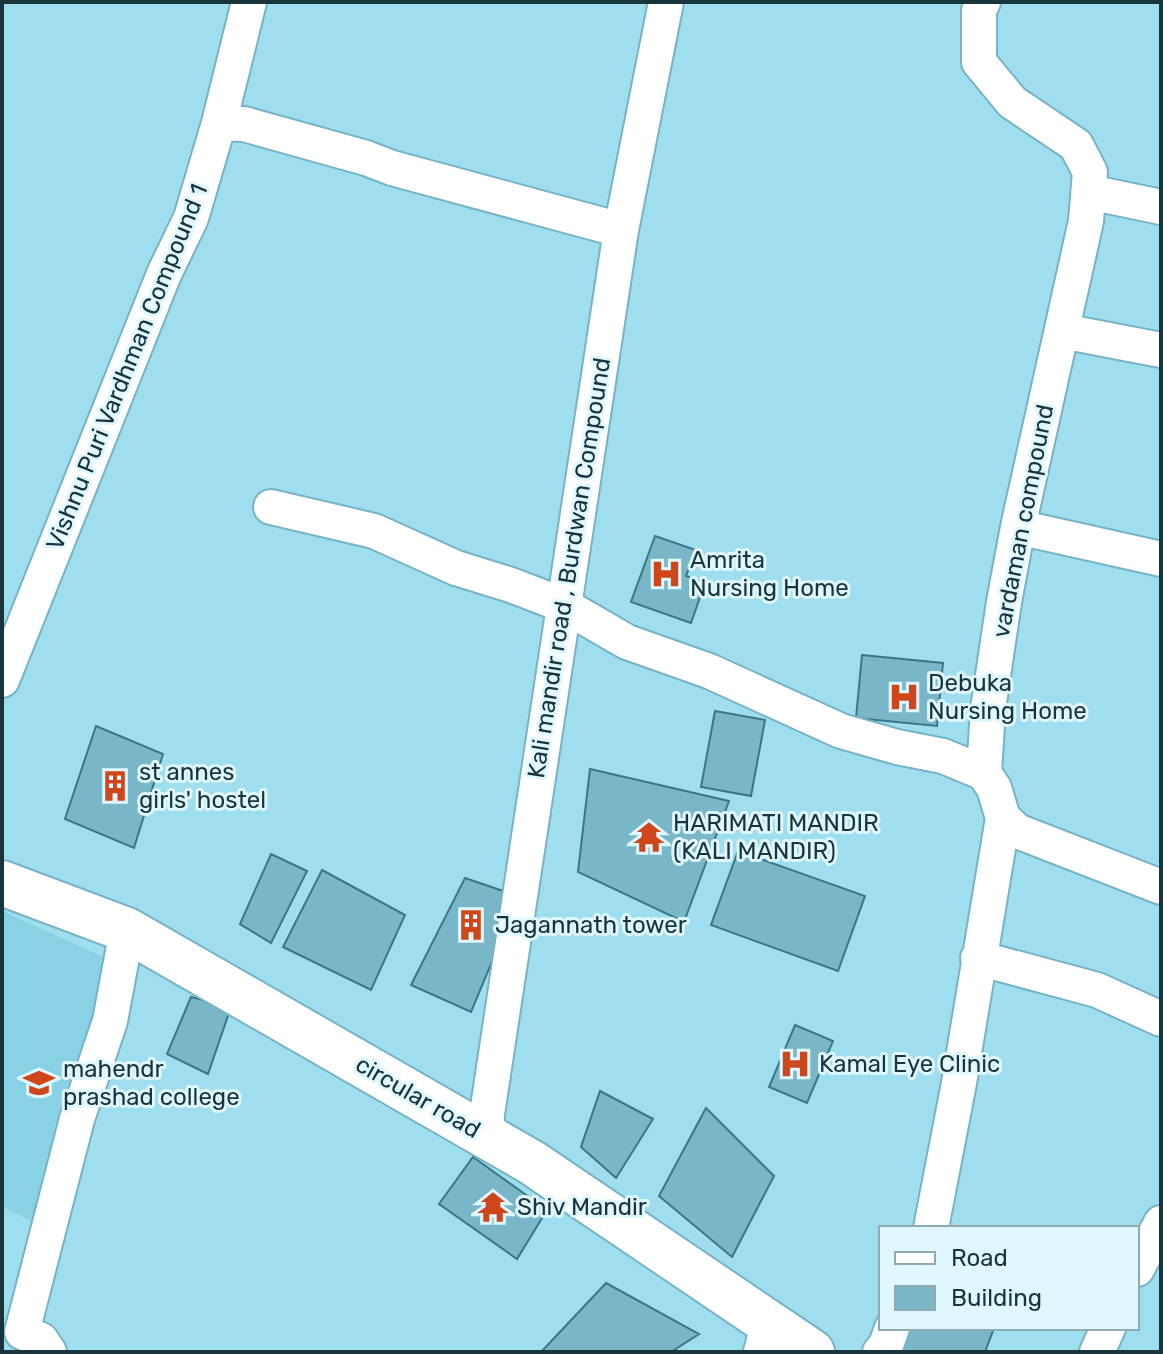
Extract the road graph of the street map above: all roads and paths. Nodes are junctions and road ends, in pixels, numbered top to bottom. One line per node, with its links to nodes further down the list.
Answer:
1 (249, 2): 4 (street, Vishnu Puri Vardhman Compound 1)
2 (666, 2): 7 (street, Kali mandir road , Burdwan Compound)
3 (983, 2): 5 (street, vardaman compound)
4 (219, 123): 7 (street); 14 (street, Vishnu Puri Vardhman Compound 1)
5 (1089, 192): 6 (street); 8 (street, vardaman compound)
6 (1161, 207)
7 (621, 230): 13 (street, Kali mandir road , Burdwan Compound)
8 (1062, 331): 9 (street); 11 (street, vardaman compound)
9 (1161, 350)
10 (271, 507): 13 (street)
11 (1018, 527): 12 (street); 15 (street, vardaman compound)
12 (1161, 559)
13 (563, 605): 15 (street); 22 (street, Kali mandir road , Burdwan Compound)
14 (2, 680)
15 (984, 773): 16 (street, vardaman compound)
16 (1003, 818): 18 (street); 20 (street)
17 (2, 883): 19 (main road, circular road)
18 (1161, 887)
19 (127, 930): 22 (main road, circular road); 29 (street)
20 (978, 958): 21 (street); 24 (street)
21 (1161, 1019)
22 (487, 1137): 28 (main road, circular road)
23 (1161, 1223): 25 (street)
24 (931, 1226)
25 (1139, 1265)
26 (891, 1330): 31 (street)
27 (1107, 1330): 32 (street)
28 (765, 1337): 30 (main road, circular road)
29 (49, 1352)
30 (812, 1352)
31 (880, 1352)
32 (1097, 1352)

